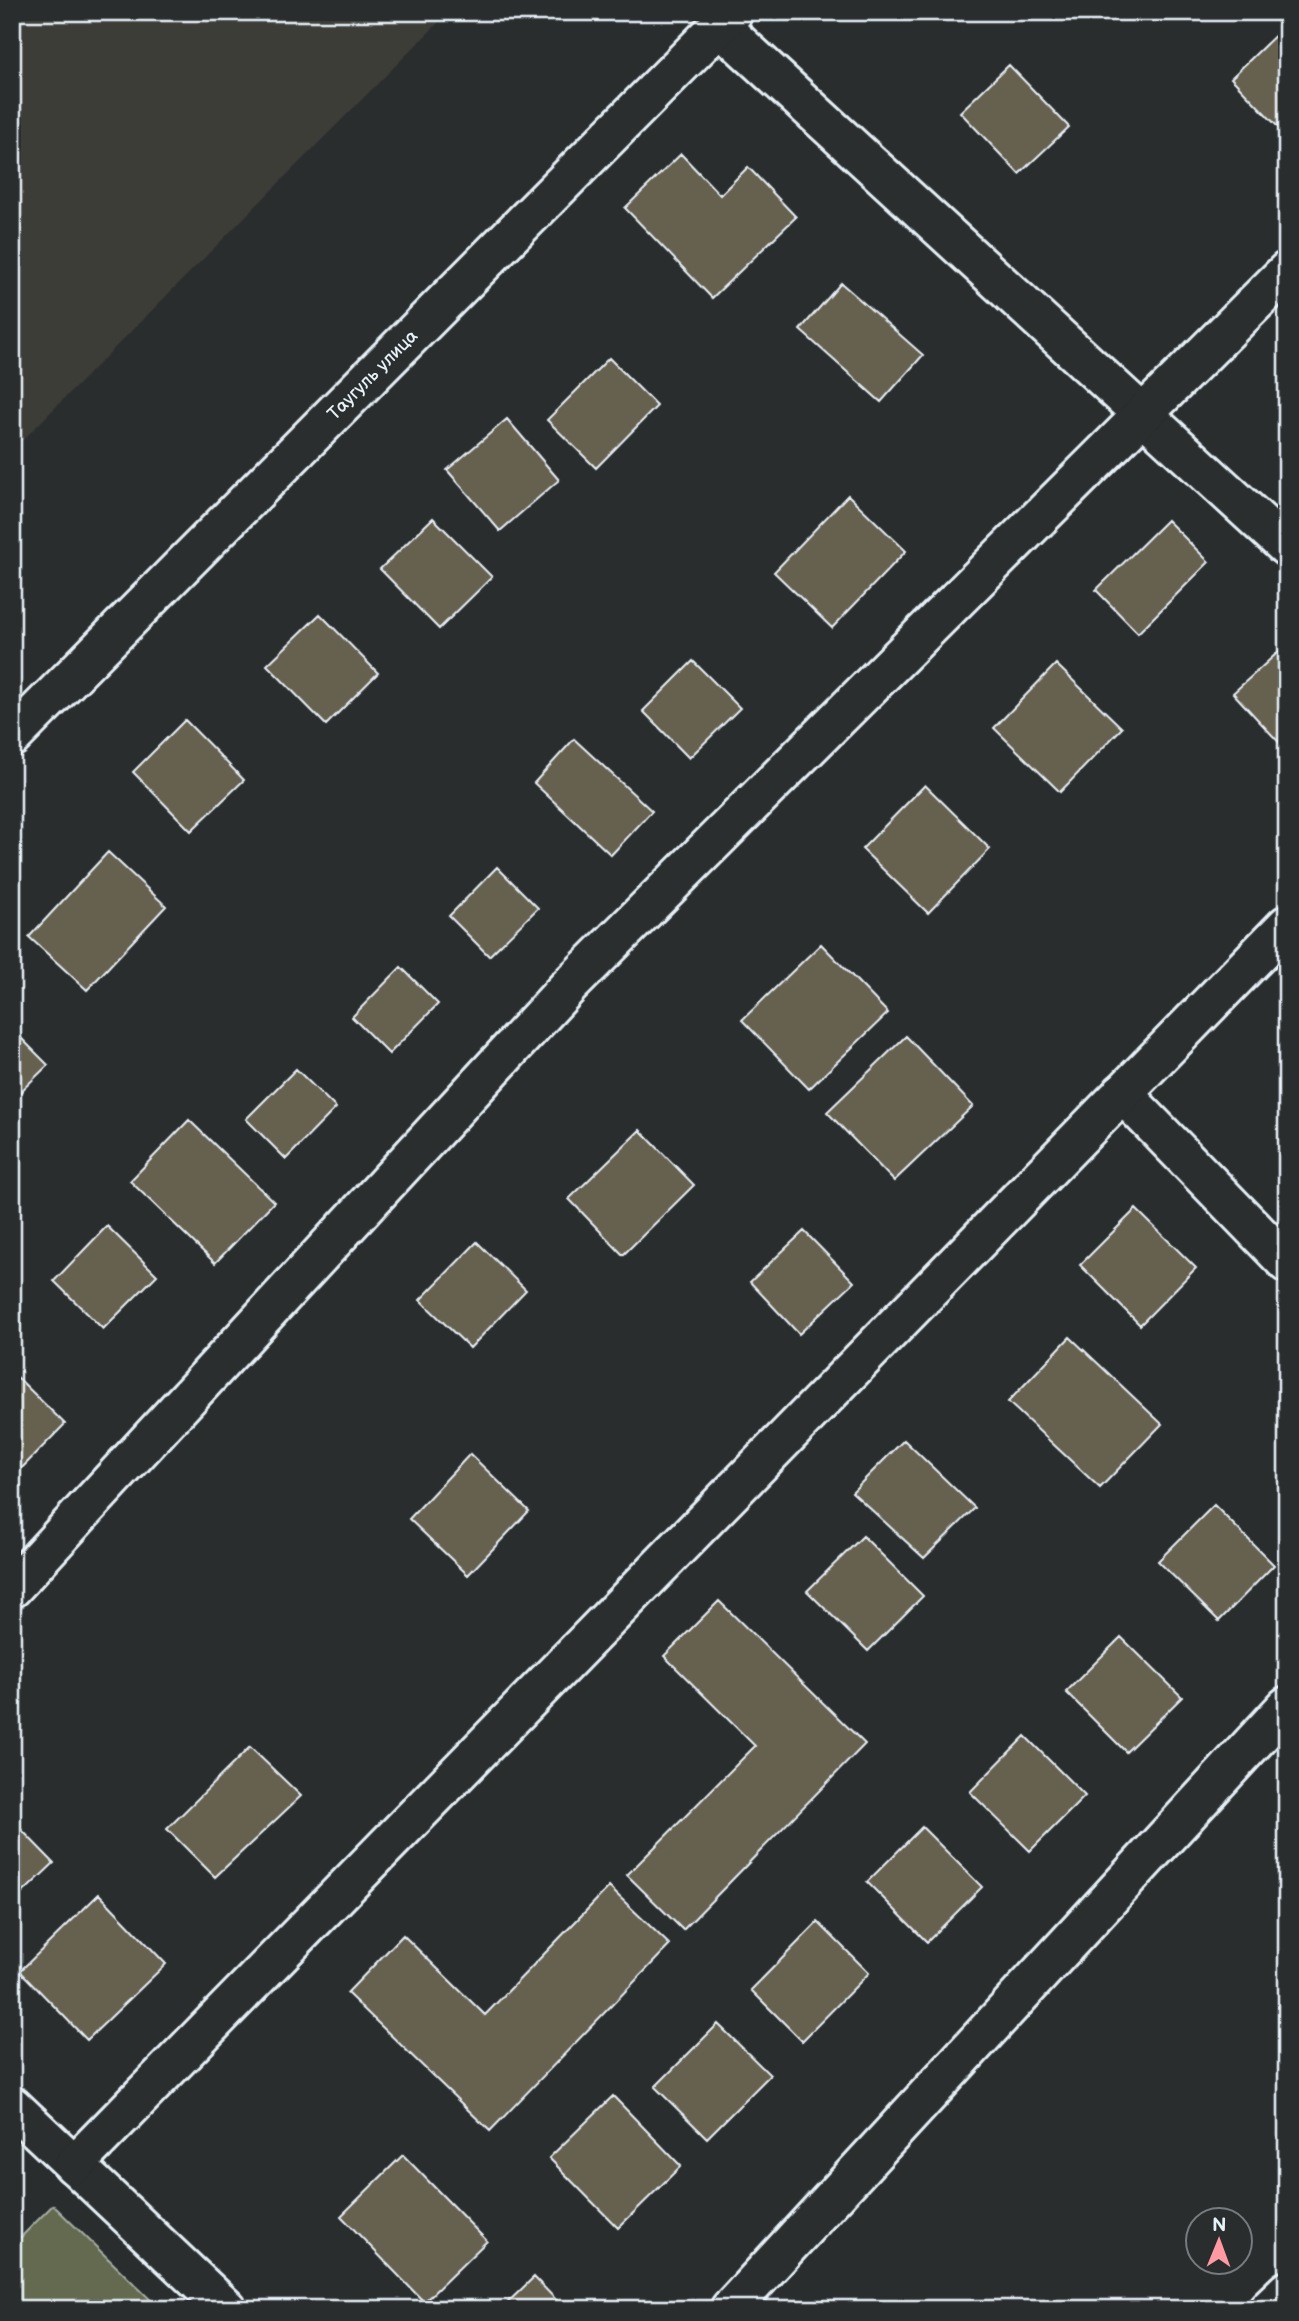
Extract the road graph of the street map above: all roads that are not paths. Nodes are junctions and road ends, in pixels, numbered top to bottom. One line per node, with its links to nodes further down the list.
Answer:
1 (727, 19): 3 (street); 5 (street, Таугуль улица)
2 (1287, 271): 3 (street)
3 (1144, 415): 4 (street); 9 (street)
4 (1287, 547)
5 (12, 737)
6 (1287, 925): 7 (street)
7 (1122, 1093): 8 (street); 12 (street)
8 (1287, 1264)
9 (12, 1588)
10 (1287, 1706): 15 (street)
11 (12, 2106): 12 (street)
12 (74, 2165): 14 (street)
13 (1287, 2291): 16 (street)
14 (227, 2309)
15 (730, 2309)
16 (1268, 2309)

